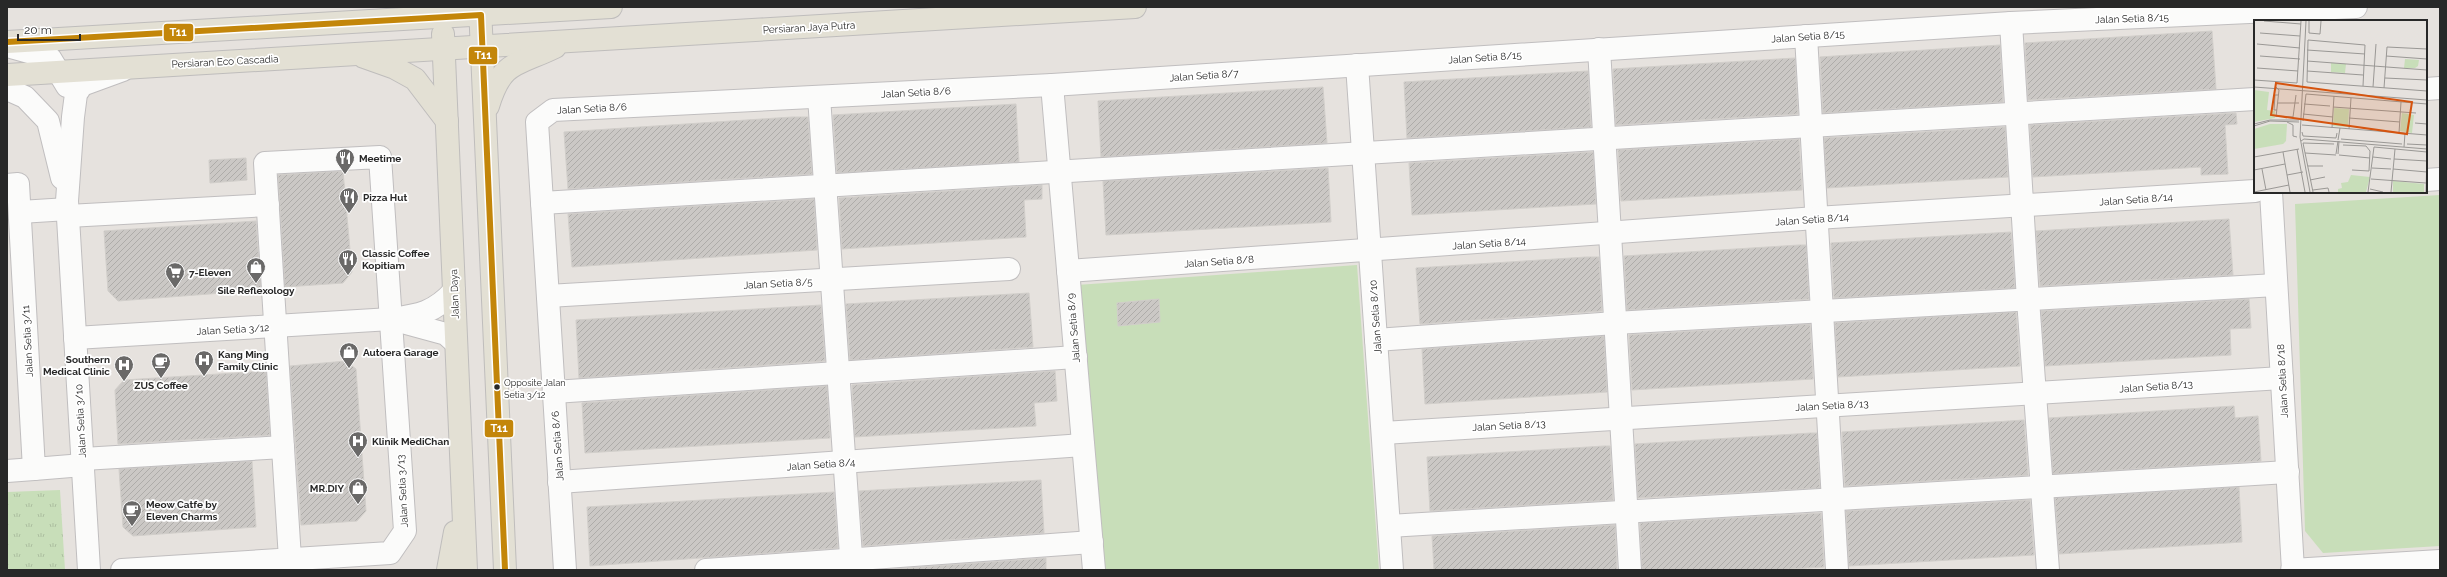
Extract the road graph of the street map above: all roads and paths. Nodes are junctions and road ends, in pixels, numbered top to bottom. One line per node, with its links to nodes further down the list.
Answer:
1 (407, 7): 9 (main road)
2 (611, 7): 5 (main road)
3 (1135, 7): 12 (main road, Persiaran Jaya Putra)
4 (2356, 7): 8 (street, Jalan Setia 8/15)
5 (556, 8): 6 (main road)
6 (481, 11): 7 (main road); 15 (main road)
7 (442, 12): 9 (main road); 16 (main road, Jalan Daya)
8 (2260, 17): 10 (street, Jalan Setia 8/15)
9 (383, 21): 13 (main road)
10 (2011, 23): 11 (street, Jalan Setia 8/15); 29 (street)
11 (1806, 36): 17 (street, Jalan Setia 8/15); 33 (street)
12 (567, 41): 15 (main road, Persiaran Jaya Putra); 30 (main road)
13 (7, 42)
14 (7, 46): 21 (street)
15 (482, 46): 16 (main road, Persiaran Jaya Putra); 30 (main road)
16 (444, 48): 18 (main road, Persiaran Eco Cascadia); 32 (main road, Jalan Daya)
17 (1599, 49): 19 (street, Jalan Setia 8/15); 34 (street)
18 (355, 54): 20 (main road, Persiaran Eco Cascadia); 32 (main road)
19 (1357, 65): 23 (street, Jalan Setia 8/7); 35 (street, Jalan Setia 8/10)
20 (132, 67): 21 (main road, Persiaran Eco Cascadia); 31 (street)
21 (59, 71): 22 (main road, Persiaran Eco Cascadia); 31 (street)
22 (7, 75)
23 (1052, 85): 27 (street, Jalan Setia 8/6); 36 (street, Jalan Setia 8/9)
24 (2440, 88): 26 (street)
25 (7, 89): 46 (street)
26 (2427, 89)
27 (819, 98): 40 (street); 43 (street, Jalan Setia 8/6)
28 (2254, 99): 29 (street)
29 (2017, 113): 33 (street); 45 (street)
30 (485, 116): 95 (main road)
31 (73, 117): 46 (street)
32 (447, 121): 55 (main road, Jalan Daya)
33 (1811, 126): 34 (street); 48 (street)
34 (1604, 138): 35 (street); 49 (street)
35 (1363, 152): 36 (street); 50 (street, Jalan Setia 8/10)
36 (1059, 171): 40 (street); 52 (street, Jalan Setia 8/9)
37 (2440, 179): 38 (street)
38 (2427, 180)
39 (7, 185): 47 (street, Jalan Setia 3/11)
40 (825, 186): 43 (street); 53 (street)
41 (2254, 191): 45 (street, Jalan Setia 8/14)
42 (2271, 193): 54 (street, Jalan Setia 8/18)
43 (542, 202): 56 (street, Jalan Setia 8/6)
44 (268, 205): 46 (street); 59 (street, Jalan Setia 3/13); 61 (street)
45 (2024, 207): 48 (street, Jalan Setia 8/14); 57 (street)
46 (68, 209): 47 (street); 62 (street, Jalan Setia 3/10)
47 (20, 212): 77 (street, Jalan Setia 3/11)
48 (1816, 218): 49 (street, Jalan Setia 8/14); 58 (street)
49 (1610, 234): 50 (street, Jalan Setia 8/14); 60 (street)
50 (1370, 251): 52 (street, Jalan Setia 8/8); 63 (street, Jalan Setia 8/10)
51 (1009, 269): 53 (street, Jalan Setia 8/5)
52 (1068, 271): 65 (street, Jalan Setia 8/9)
53 (832, 280): 56 (street, Jalan Setia 8/5); 66 (street)
54 (2276, 285): 57 (street); 67 (street, Jalan Setia 8/18)
55 (454, 291): 59 (street); 64 (main road, Jalan Daya)
56 (548, 296): 68 (street, Jalan Setia 8/6)
57 (2028, 300): 58 (street); 69 (street)
58 (1822, 311): 60 (street); 70 (street)
59 (391, 319): 61 (street, Jalan Setia 3/12); 64 (street); 87 (street, Jalan Setia 3/13)
60 (1615, 323): 63 (street); 71 (street)
61 (274, 327): 62 (street, Jalan Setia 3/12); 74 (street)
62 (75, 338): 75 (street, Jalan Setia 3/10)
63 (1376, 340): 72 (street, Jalan Setia 8/10)
64 (456, 343): 83 (main road, Jalan Daya)
65 (1076, 357): 66 (street); 73 (street, Jalan Setia 8/9)
66 (838, 374): 68 (street); 76 (street)
67 (2282, 378): 69 (street, Jalan Setia 8/13); 79 (street, Jalan Setia 8/18)
68 (554, 392): 80 (street, Jalan Setia 8/6)
69 (2034, 393): 70 (street, Jalan Setia 8/13); 81 (street)
70 (1828, 406): 71 (street, Jalan Setia 8/13); 82 (street)
71 (1621, 418): 72 (street, Jalan Setia 8/13); 84 (street)
72 (1383, 433): 85 (street, Jalan Setia 8/10)
73 (1083, 445): 76 (street, Jalan Setia 8/4); 86 (street, Jalan Setia 8/9)
74 (282, 447): 75 (street); 87 (street)
75 (83, 462): 77 (street); 91 (street, Jalan Setia 3/10)
76 (844, 462): 80 (street, Jalan Setia 8/4); 89 (street)
77 (34, 469): 78 (street)
78 (7, 471)
79 (2288, 472): 81 (street); 103 (street, Jalan Setia 8/18)
80 (559, 482): 96 (street, Jalan Setia 8/6)
81 (2042, 486): 82 (street); 102 (street)
82 (1833, 499): 84 (street); 101 (street)
83 (463, 502): 93 (main road); 94 (main road, Jalan Daya)
84 (1626, 512): 85 (street); 100 (street)
85 (1389, 526): 99 (street, Jalan Setia 8/10)
86 (1092, 542): 89 (street); 98 (street, Jalan Setia 8/9)
87 (290, 559): 92 (street, Jalan Setia 3/13)
88 (2440, 561): 90 (street)
89 (851, 565): 97 (street)
90 (2405, 567): 103 (street)
91 (89, 570)
92 (122, 570)
93 (448, 570)
94 (466, 570)
95 (505, 570)
96 (565, 570)
97 (706, 570)
98 (1094, 570)
99 (1392, 570)
100 (1630, 570)
101 (1837, 570)
102 (2048, 570)
103 (2292, 570)

